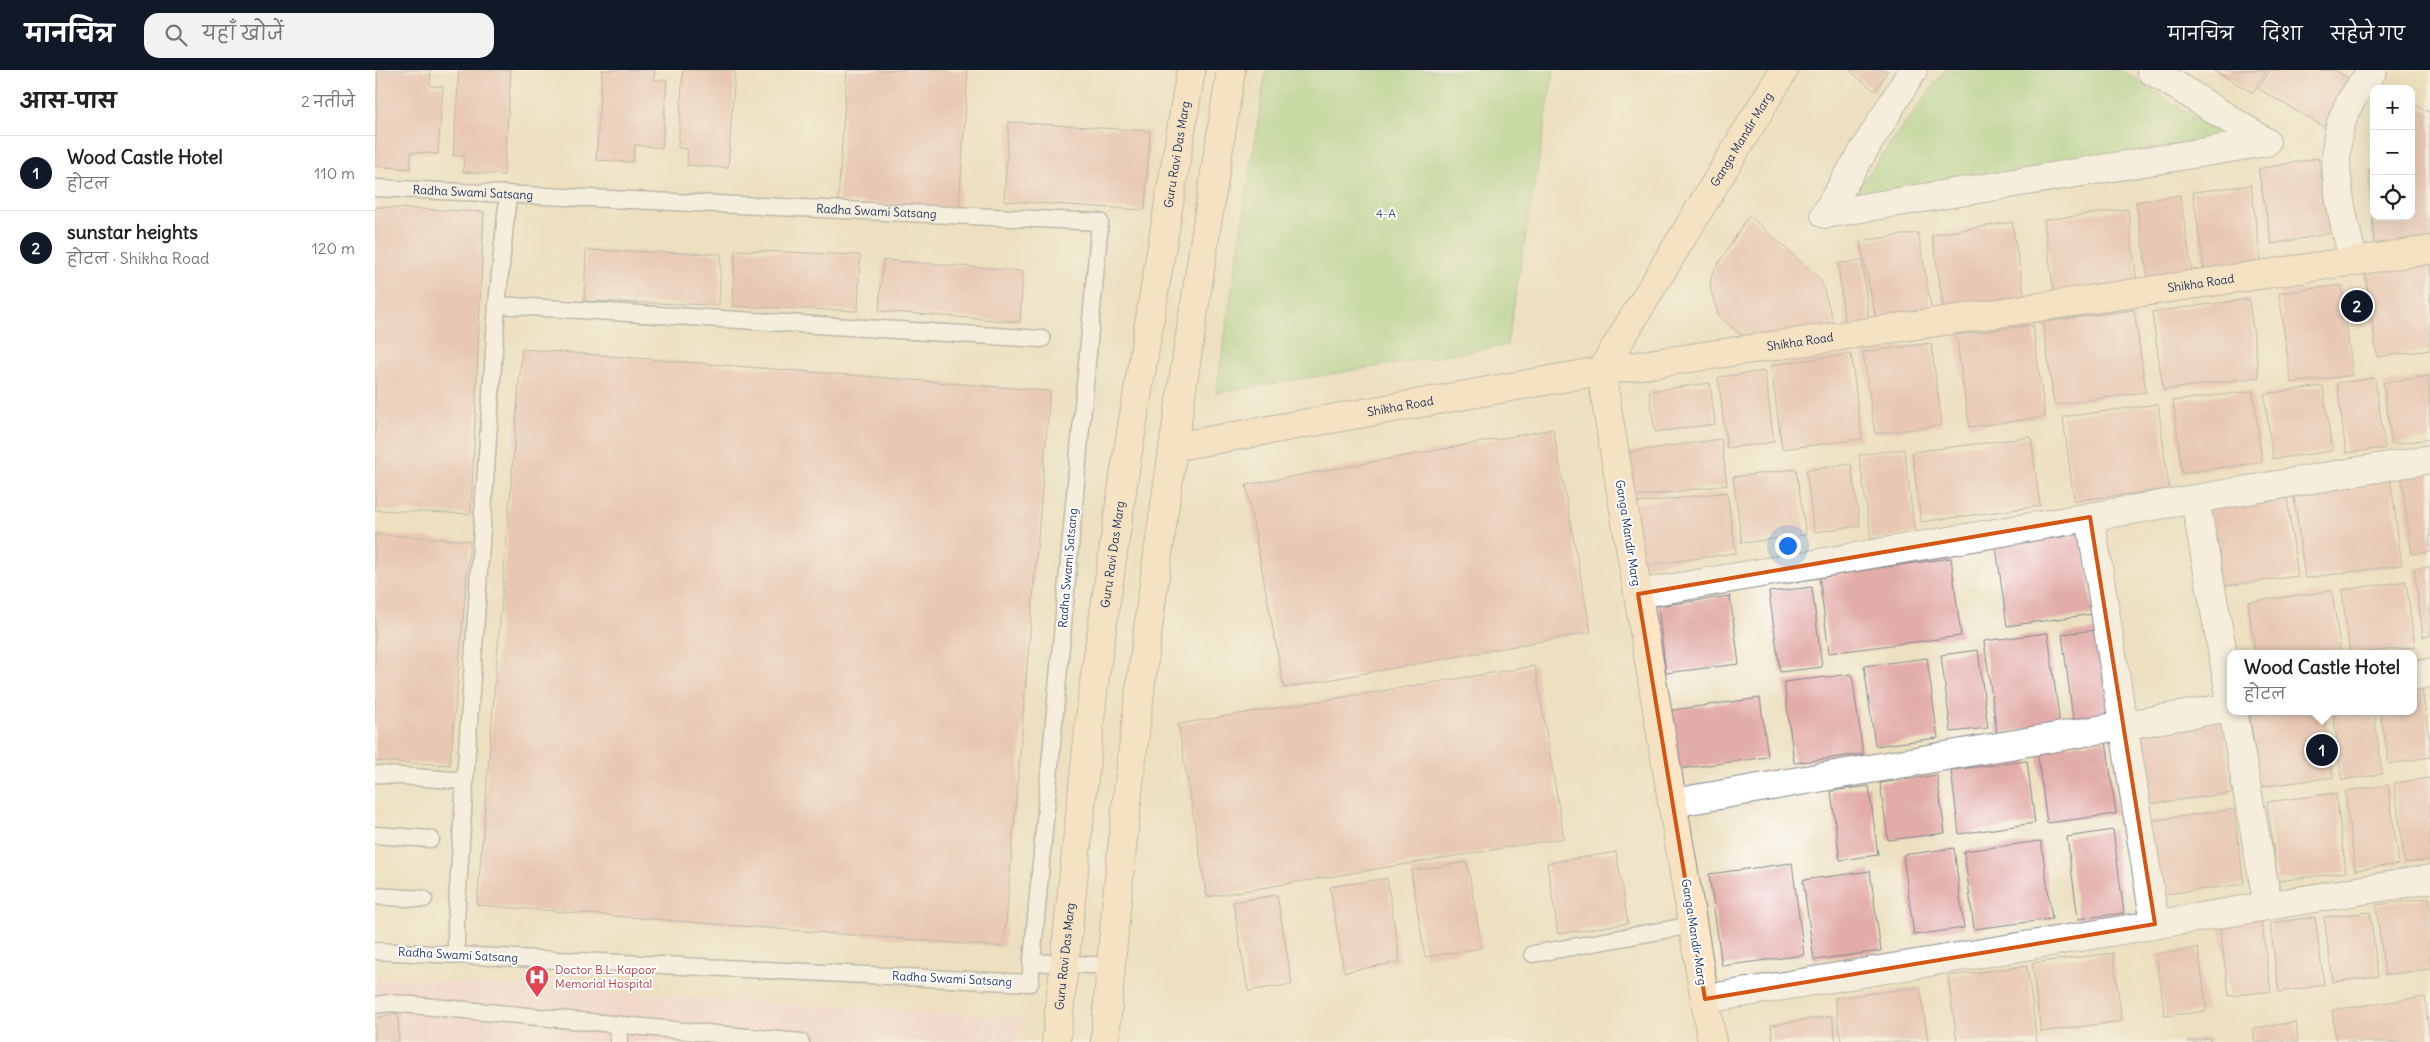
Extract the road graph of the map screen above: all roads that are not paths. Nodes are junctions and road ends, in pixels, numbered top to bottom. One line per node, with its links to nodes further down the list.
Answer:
1 (1191, 70): 40 (street, Guru Ravi Das Marg)
2 (1231, 70): 14 (street)
3 (1784, 70): 13 (street, Ganga Mandir Marg)
4 (1913, 70): 5 (street)
5 (2151, 70)
6 (2373, 70): 10 (street)
7 (375, 188): 8 (lane, Radha Swami Satsang)
8 (508, 194): 11 (lane); 39 (lane, Radha Swami Satsang)
9 (2430, 250): 10 (street, Shikha Road)
10 (2354, 262): 13 (street, Shikha Road)
11 (497, 305): 12 (lane); 26 (lane)
12 (1042, 339)
13 (1601, 370): 14 (street, Shikha Road); 18 (street, Ganga Mandir Marg)
14 (1173, 447): 41 (street)
15 (2430, 459): 16 (street)
16 (2195, 499): 17 (street); 21 (street)
17 (2090, 517): 18 (street); 24 (street)
18 (1638, 594): 27 (street, Ganga Mandir Marg)
19 (2430, 673): 20 (street)
20 (2417, 675)
21 (2227, 678)
22 (2227, 708): 24 (street)
23 (2234, 715): 33 (street)
24 (2123, 726): 27 (street); 34 (street)
25 (375, 774): 26 (lane)
26 (465, 781): 38 (lane)
27 (1672, 803): 35 (street, Ganga Mandir Marg)
28 (375, 835): 29 (lane)
29 (431, 839)
30 (2430, 879): 33 (street)
31 (375, 896): 32 (lane)
32 (424, 899)
33 (2267, 906): 34 (street)
34 (2155, 924): 42 (street)
35 (1693, 925): 37 (lane); 42 (street, Ganga Mandir Marg)
36 (375, 951): 38 (lane, Radha Swami Satsang)
37 (1533, 954)
38 (456, 955): 39 (lane, Radha Swami Satsang)
39 (1031, 962): 40 (lane)
40 (1064, 964): 41 (lane); 48 (street, Guru Ravi Das Marg)
41 (1111, 966): 49 (street)
42 (1705, 999): 50 (street, Ganga Mandir Marg)
43 (375, 1005): 44 (lane)
44 (618, 1024): 45 (lane); 46 (lane)
45 (723, 1039): 47 (lane)
46 (619, 1042)
47 (801, 1042)
48 (1056, 1042)
49 (1105, 1042)
50 (1712, 1042)

